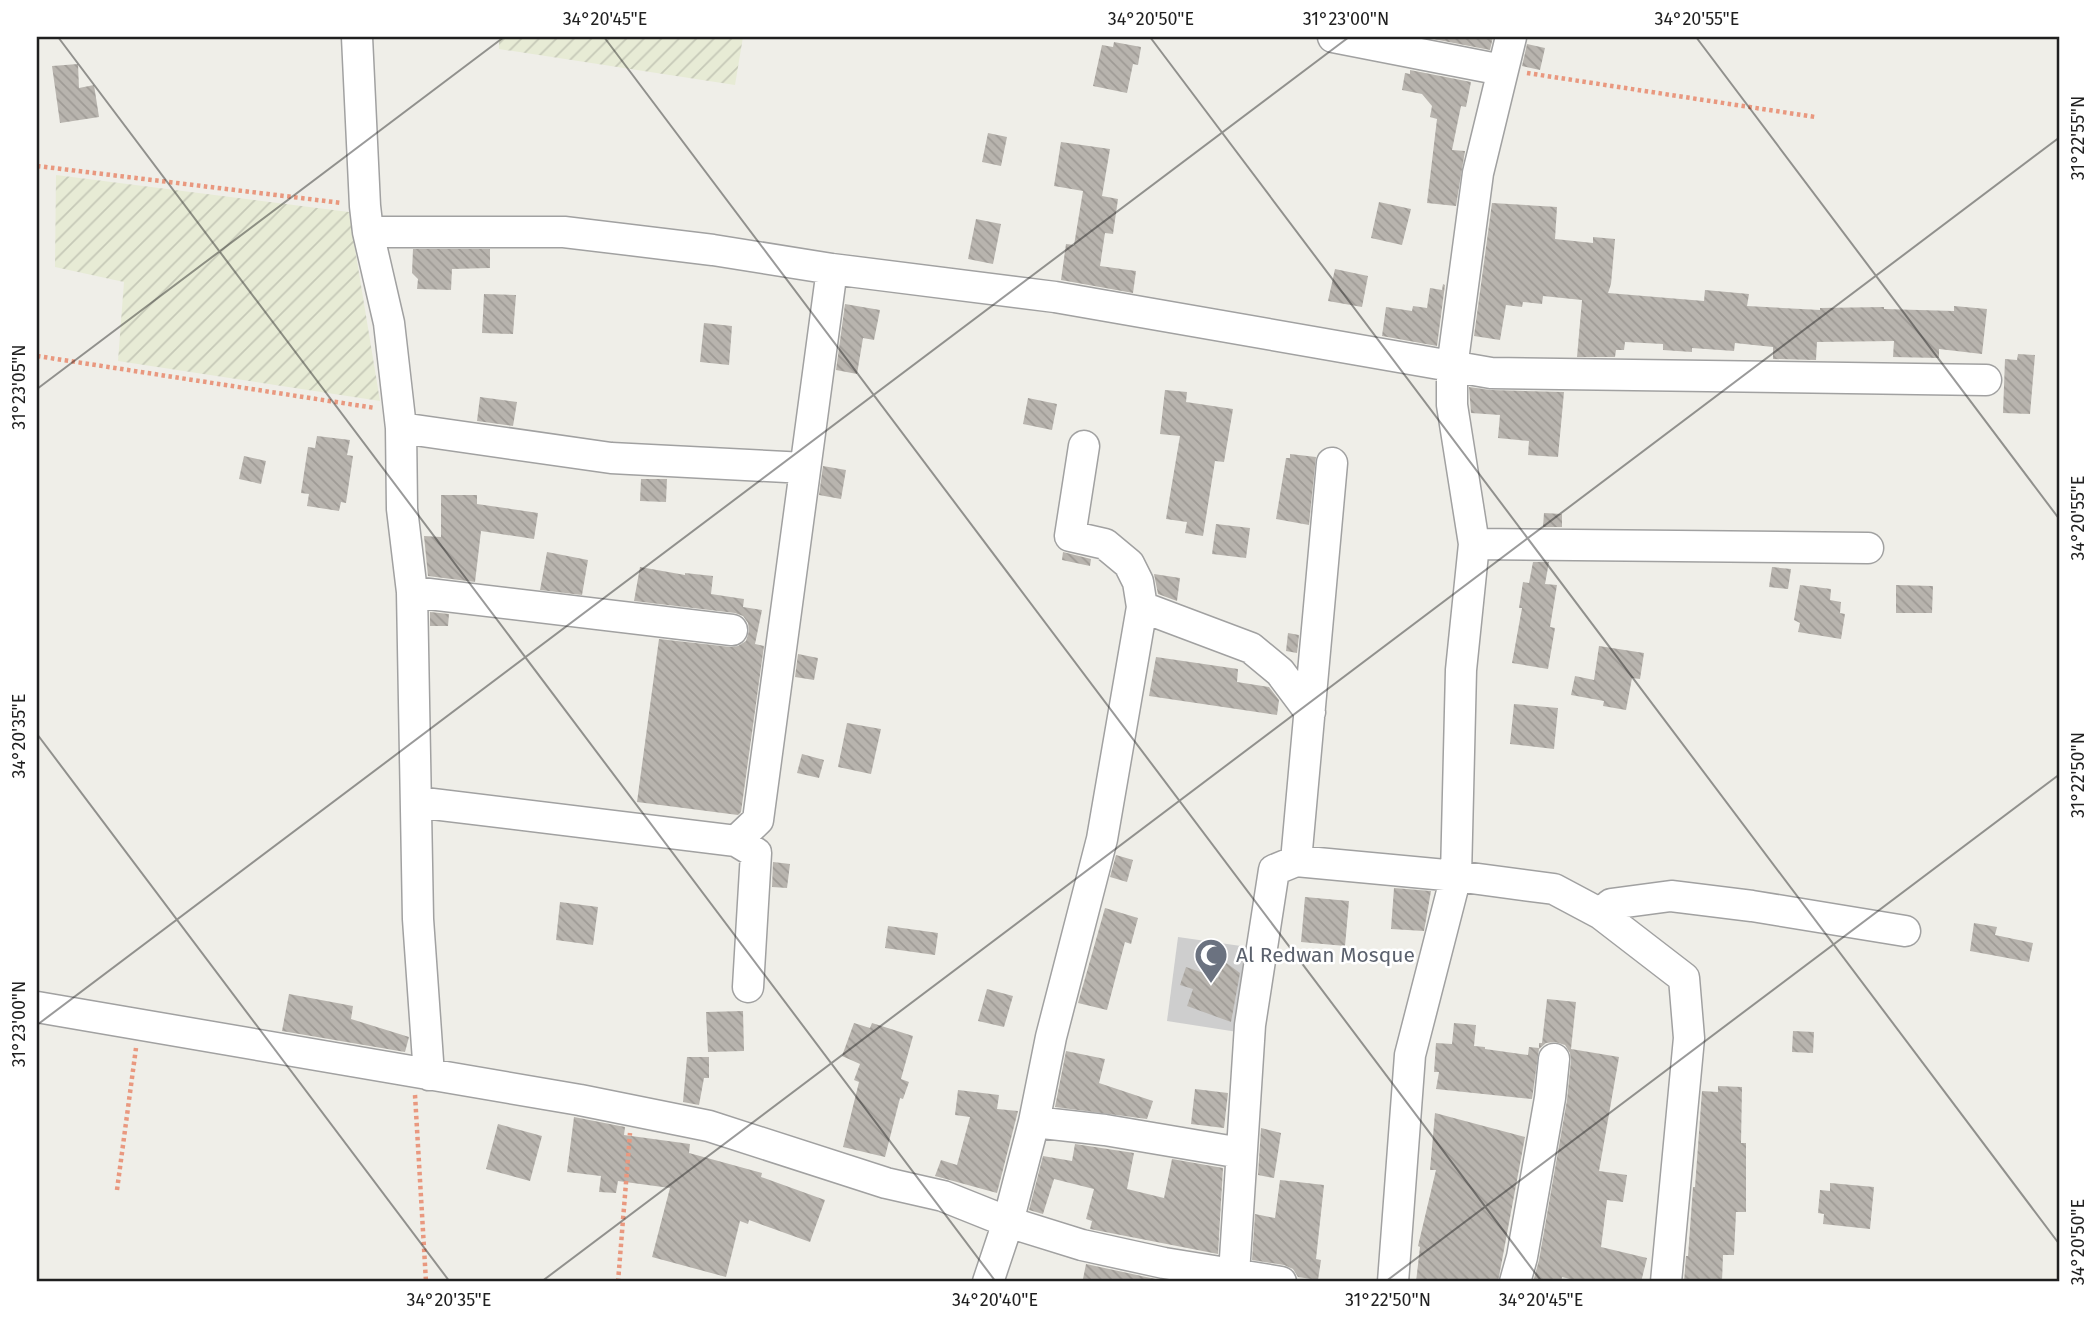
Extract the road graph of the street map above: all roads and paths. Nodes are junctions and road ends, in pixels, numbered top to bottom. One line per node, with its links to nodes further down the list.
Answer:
1 (357, 37): 7 (street)
2 (1333, 37): 4 (street)
3 (1511, 37): 4 (street)
4 (1502, 70): 5 (path); 10 (street)
5 (1815, 117)
6 (37, 166): 7 (path)
7 (367, 219): 8 (street); 12 (street)
8 (832, 269): 10 (street); 15 (street)
9 (37, 356): 12 (path)
10 (1452, 368): 11 (street); 16 (street)
11 (1986, 380)
12 (400, 420): 15 (street); 18 (street)
13 (1084, 446): 19 (street)
14 (1332, 463): 21 (street)
15 (805, 468): 23 (street)
16 (1474, 544): 17 (street); 25 (street)
17 (1868, 548)
18 (412, 592): 20 (street); 22 (street)
19 (1142, 607): 21 (street); 34 (street)
20 (732, 630)
21 (1310, 712): 24 (street)
22 (416, 802): 23 (street); 32 (street)
23 (736, 841): 28 (street)
24 (1296, 861): 25 (street); 35 (street)
25 (1456, 876): 26 (street); 43 (street)
26 (1601, 914): 27 (street); 45 (street)
27 (1905, 931)
28 (748, 987)
29 (37, 1007): 30 (street)
30 (139, 1026): 32 (street); 36 (path)
31 (1554, 1059): 44 (street)
32 (421, 1074): 33 (street); 39 (path)
33 (631, 1111): 37 (street); 40 (path)
34 (1034, 1122): 35 (street); 37 (street)
35 (1241, 1153): 38 (street)
36 (117, 1190)
37 (1008, 1223): 38 (street); 41 (street)
38 (1234, 1274): 42 (street)
39 (426, 1282)
40 (618, 1282)
41 (988, 1282)
42 (1281, 1282)
43 (1393, 1282)
44 (1515, 1282)
45 (1666, 1282)

